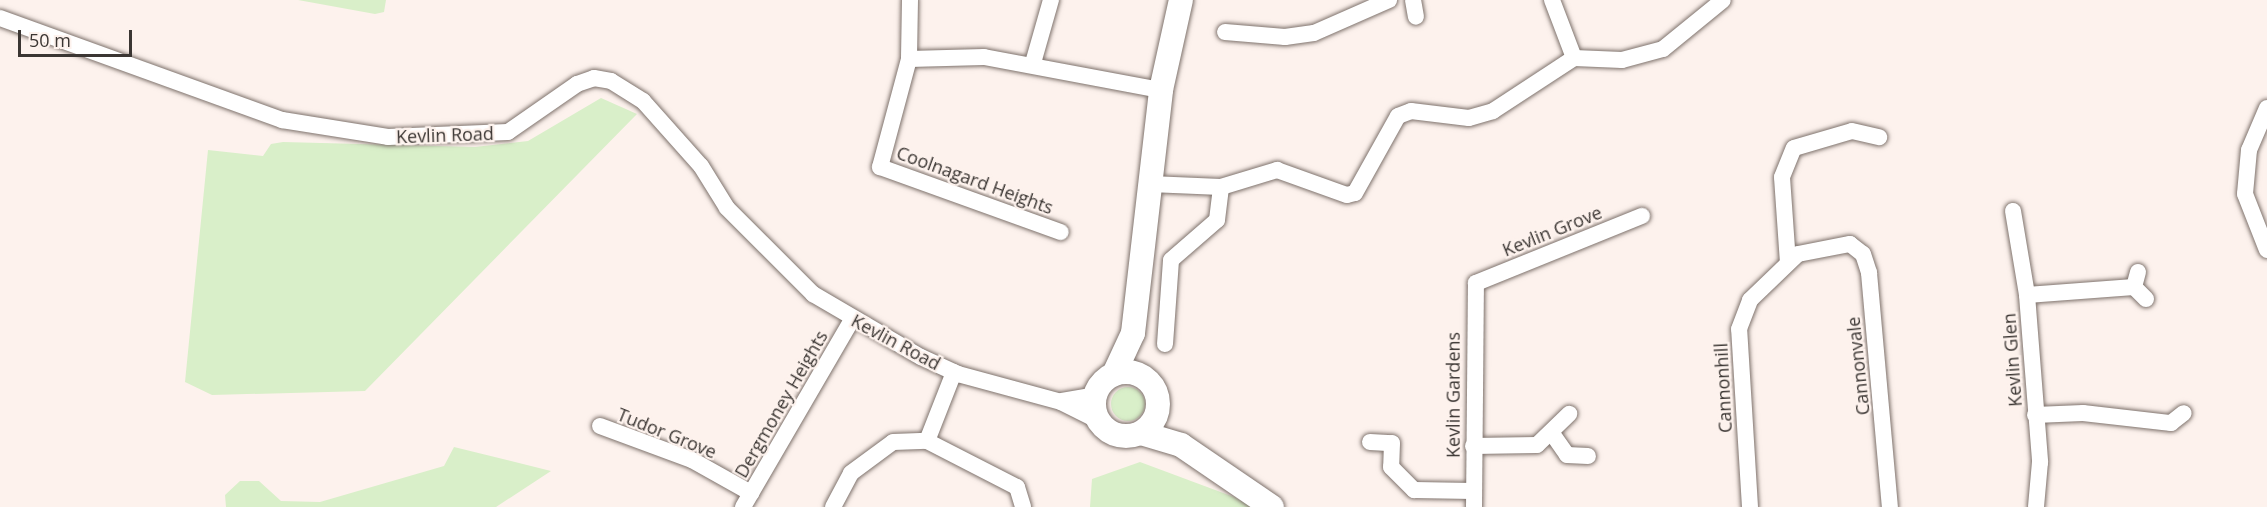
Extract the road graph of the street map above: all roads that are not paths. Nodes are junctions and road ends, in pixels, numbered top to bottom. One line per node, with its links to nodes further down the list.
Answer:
1 (910, 0): 12 (street, Coolnagard Heights)
2 (1051, 0): 13 (street)
3 (1181, 0): 14 (street)
4 (1389, 0): 10 (street)
5 (1413, 0): 8 (street)
6 (1552, 0): 11 (street)
7 (1723, 0): 11 (street)
8 (1416, 17)
9 (0, 18): 28 (street, Kevlin Road)
10 (1225, 32)
11 (1574, 58): 18 (street)
12 (909, 59): 13 (street); 21 (street, Coolnagard Heights)
13 (1033, 63): 14 (street)
14 (1161, 90): 17 (street)
15 (2267, 108): 23 (street)
16 (1880, 137): 24 (street)
17 (1150, 184): 18 (street); 29 (street)
18 (1221, 187): 30 (street)
19 (2013, 210): 27 (street, Kevlin Glen)
20 (1642, 216): 25 (street, Kevlin Grove)
21 (1061, 232)
22 (1835, 245): 24 (street, Cannonhill); 55 (street, Cannonvale)
23 (2267, 250)
24 (1788, 263): 54 (street, Cannonhill)
25 (1476, 283): 47 (street, Kevlin Gardens)
26 (2139, 286): 27 (street)
27 (2027, 295): 38 (street, Kevlin Glen)
28 (852, 320): 31 (street, Kevlin Road); 50 (street, Dergmoney Heights)
29 (1133, 333): 32 (street); 33 (street)
30 (1165, 344)
31 (954, 372): 35 (street, Kevlin Road); 44 (street)
32 (1114, 374): 33 (street); 34 (street)
33 (1145, 377): 36 (street)
34 (1095, 395): 35 (street, Kevlin Road); 39 (street)
35 (1061, 402): 39 (street, Kevlin Road)
36 (1159, 407): 43 (street); 46 (street)
37 (1569, 414): 42 (street)
38 (2035, 415): 40 (street); 56 (street, Kevlin Glen)
39 (1099, 422): 43 (street)
40 (2178, 424)
41 (600, 426): 50 (street, Tudor Grove)
42 (1551, 432): 47 (street); 48 (street)
43 (1141, 433): 46 (street)
44 (927, 441): 51 (street); 52 (street)
45 (1370, 442): 49 (street)
46 (1181, 445): 53 (street)
47 (1473, 446): 49 (street, Kevlin Gardens)
48 (1588, 456)
49 (1474, 499)
50 (747, 500)
51 (833, 507)
52 (1023, 507)
53 (1272, 507)
54 (1750, 507)
55 (1890, 507)
56 (2036, 507)

